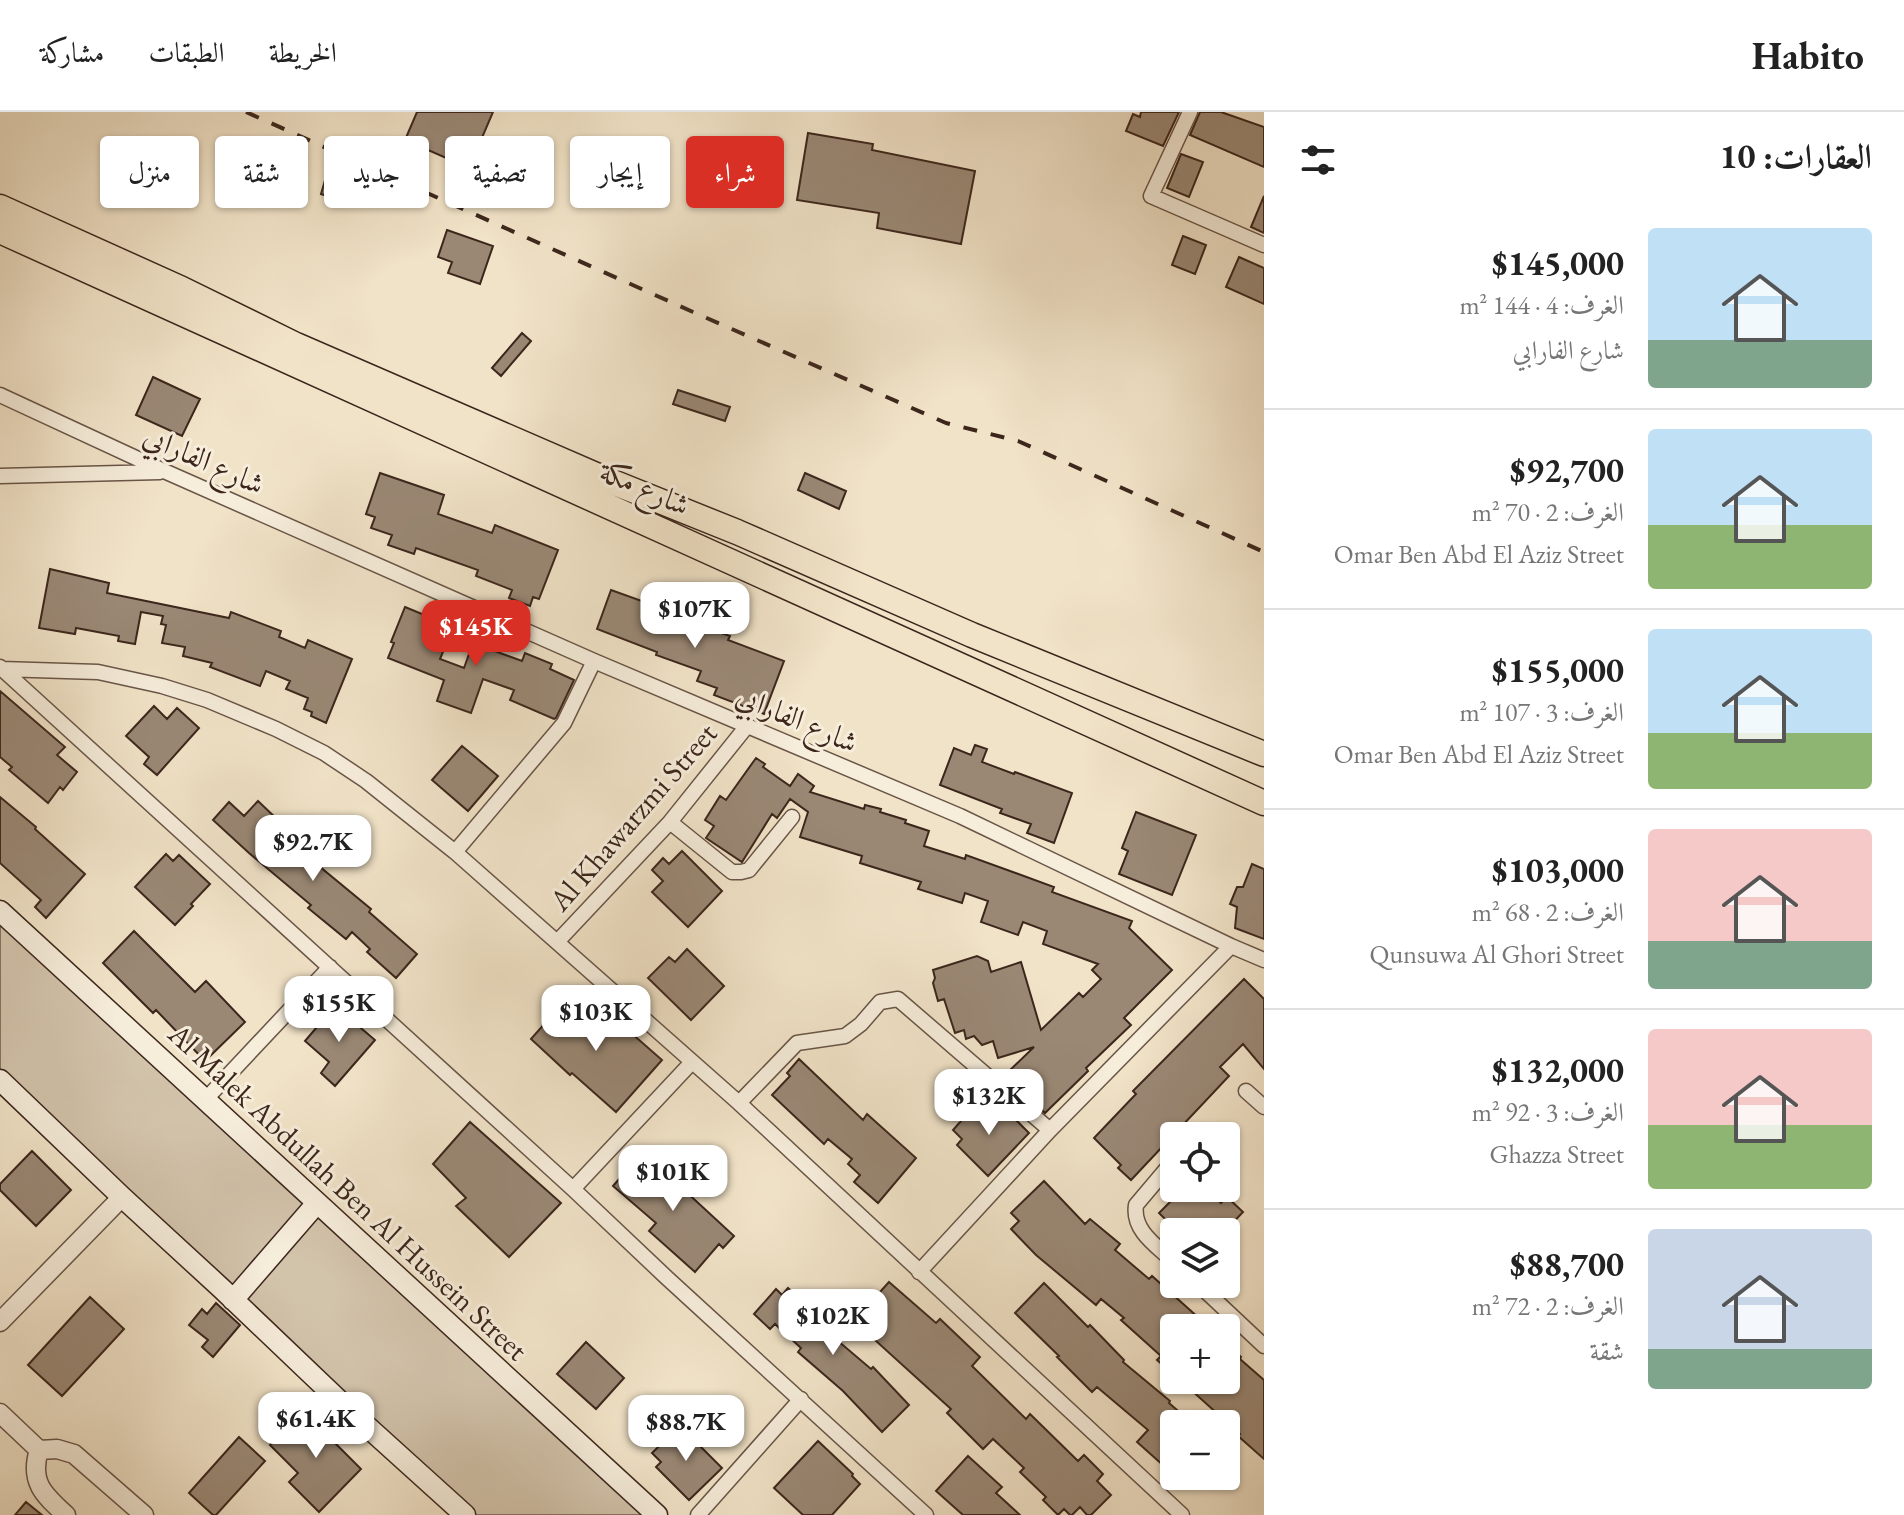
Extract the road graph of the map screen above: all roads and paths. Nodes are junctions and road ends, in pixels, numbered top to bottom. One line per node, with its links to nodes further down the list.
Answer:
1 (1190, 112): 4 (street)
2 (0, 207): 11 (main road, شارع مكة)
3 (0, 231): 12 (main road, شارع مكة)
4 (1264, 245)
5 (0, 395): 6 (street, شارع الفارابي)
6 (164, 471): 7 (street); 8 (street, شارع الفارابي)
7 (0, 476)
8 (594, 661): 10 (street, شارع الفارابي); 15 (street)
9 (1, 668): 15 (street); 20 (street)
10 (747, 726): 14 (street, Al Khawarzmi Street); 18 (street, شارع الفارابي)
11 (1264, 754)
12 (1264, 803)
13 (792, 817): 14 (street)
14 (670, 822): 17 (street, Al Khawarzmi Street)
15 (455, 852): 17 (street)
16 (0, 911): 24 (main road, Al Malek Abdullah Ben Al Hussein Street)
17 (557, 942): 21 (street)
18 (1231, 946): 19 (street, شارع الفارابي); 27 (street)
19 (1264, 960)
20 (330, 967): 24 (street); 29 (street)
21 (692, 1062): 25 (street); 29 (street)
22 (0, 1080): 30 (main road)
23 (1246, 1091): 26 (street)
24 (205, 1100): 31 (main road, Al Malek Abdullah Ben Al Hussein Street)
25 (739, 1103): 27 (street); 33 (street)
26 (1264, 1107)
27 (1050, 1130): 33 (street)
28 (1160, 1177): 32 (street)
29 (573, 1189): 38 (street)
30 (122, 1197): 35 (main road); 36 (street)
31 (317, 1203): 35 (main road); 44 (main road, Al Malek Abdullah Ben Al Hussein Street)
32 (1160, 1249)
33 (919, 1272): 47 (street)
34 (1213, 1298): 37 (street)
35 (233, 1300): 43 (main road)
36 (0, 1322)
37 (1264, 1346)
38 (801, 1399): 45 (street); 46 (street)
39 (0, 1413): 40 (street)
40 (39, 1450): 41 (street); 42 (street)
41 (66, 1515)
42 (144, 1515)
43 (465, 1515)
44 (657, 1515)
45 (698, 1515)
46 (926, 1515)
47 (1182, 1515)

